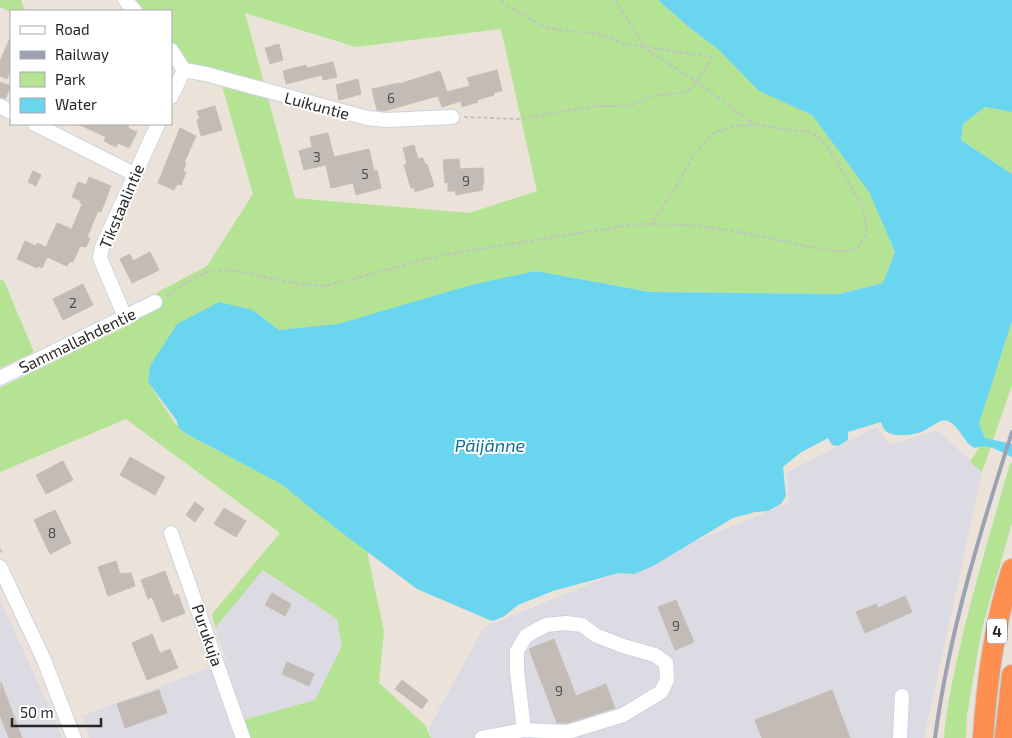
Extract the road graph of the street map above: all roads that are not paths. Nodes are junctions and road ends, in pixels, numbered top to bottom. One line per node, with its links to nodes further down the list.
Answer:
1 (125, 0): 2 (street)
2 (134, 10)
3 (172, 52): 4 (street)
4 (184, 70): 5 (street); 6 (street, Luikuntie)
5 (172, 95)
6 (452, 117)
7 (37, 125): 9 (street)
8 (158, 125): 9 (street, Tikstaalintie)
9 (134, 174): 11 (street, Tikstaalintie)
10 (155, 302): 11 (street, Sammallahdentie)
11 (125, 317): 12 (street, Sammallahdentie)
12 (0, 378)
13 (171, 533): 20 (street, Purukuja)
14 (0, 567): 19 (street)
15 (1012, 569): 23 (highway, 4)
16 (1012, 675): 24 (highway)
17 (902, 696): 22 (street)
18 (524, 730): 18 (street); 21 (street)
19 (74, 738)
20 (244, 738)
21 (482, 738)
22 (900, 738)
23 (982, 738)
24 (1005, 738)

